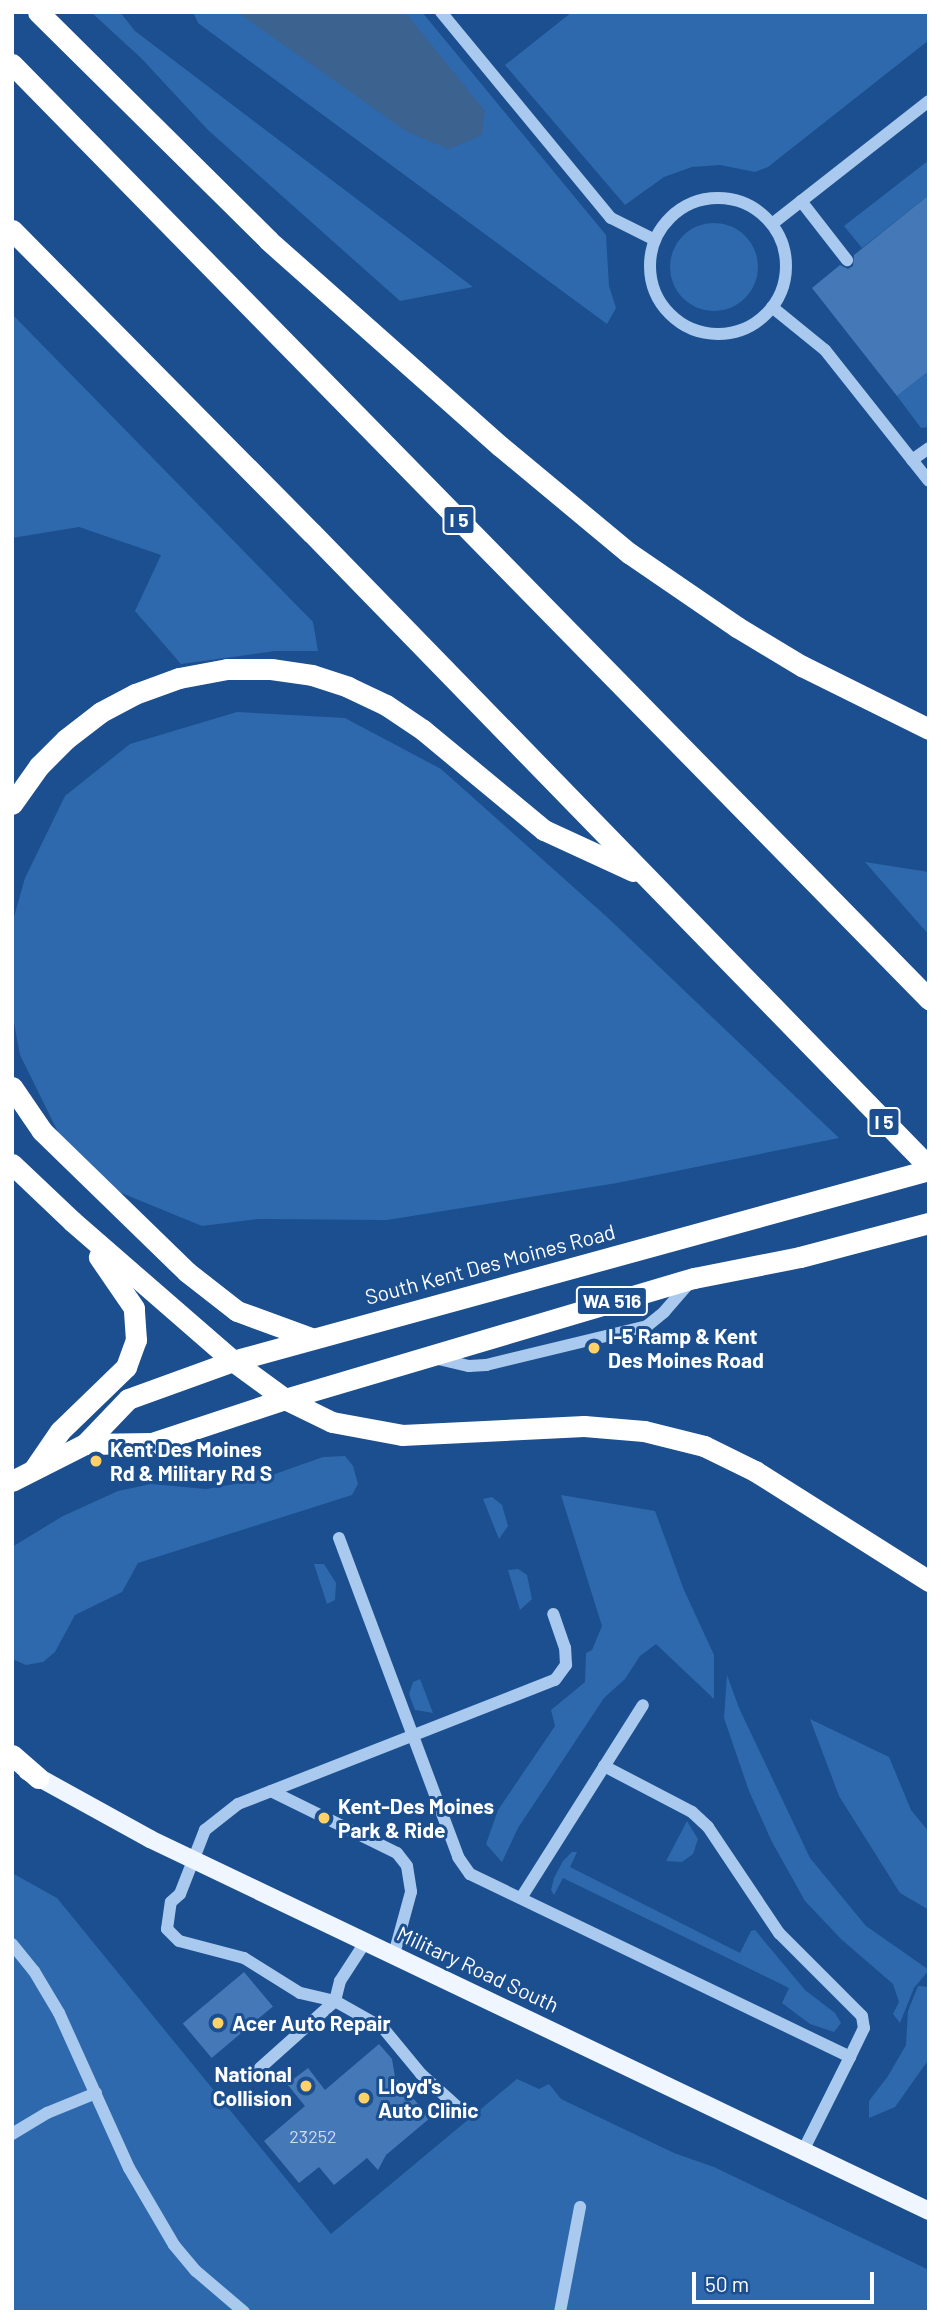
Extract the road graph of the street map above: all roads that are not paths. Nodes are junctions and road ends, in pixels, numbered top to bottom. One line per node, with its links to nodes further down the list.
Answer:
1 (38, 12): 14 (highway)
2 (441, 12): 8 (street)
3 (12, 64): 17 (highway, I 5)
4 (929, 101): 5 (street)
5 (801, 201): 6 (street); 9 (street)
6 (772, 225): 8 (street); 10 (street)
7 (12, 230): 16 (highway, I 5)
8 (655, 240): 10 (street)
9 (847, 260)
10 (772, 307): 12 (street)
11 (929, 448): 12 (street)
12 (912, 460): 13 (street)
13 (929, 481)
14 (929, 729)
15 (12, 804): 16 (highway)
16 (645, 877): 20 (highway, I 5)
17 (929, 999)
18 (12, 1087): 24 (highway)
19 (12, 1164): 21 (highway)
20 (929, 1169): 24 (highway, South Kent Des Moines Road / WA 516)
21 (72, 1222): 26 (highway); 29 (highway)
22 (929, 1223): 23 (highway, South Kent Des Moines Road / WA 516)
23 (694, 1278): 25 (highway, South Kent Des Moines Road / WA 516); 25 (street)
24 (311, 1338): 26 (highway, South Kent Des Moines Road / WA 516)
25 (427, 1356): 27 (highway, South Kent Des Moines Road / WA 516)
26 (233, 1361): 27 (highway); 28 (highway, South Kent Des Moines Road / WA 516)
27 (285, 1399): 28 (highway, South Kent Des Moines Road / WA 516); 32 (highway)
28 (85, 1444): 29 (highway, South Kent Des Moines Road / WA 516)
29 (32, 1471): 30 (highway, South Kent Des Moines Road / WA 516)
30 (12, 1481)
31 (339, 1538): 35 (street)
32 (929, 1581)
33 (553, 1614): 35 (street)
34 (643, 1704): 38 (street)
35 (412, 1736): 40 (street); 42 (street)
36 (12, 1755): 39 (highway)
37 (12, 1762): 39 (main road, Military Road South)
38 (604, 1766): 42 (street); 47 (street)
39 (38, 1778): 41 (main road, Military Road South)
40 (271, 1791): 41 (street); 45 (street)
41 (192, 1858): 43 (main road, Military Road South); 46 (street)
42 (521, 1899): 47 (street)
43 (366, 1941): 45 (main road, Military Road South); 46 (street)
44 (12, 1944): 49 (street)
45 (394, 1954): 52 (main road, Military Road South)
46 (335, 2001): 48 (street); 50 (street)
47 (849, 2057): 52 (street)
48 (260, 2068)
49 (96, 2093): 51 (street); 55 (street)
50 (463, 2112)
51 (12, 2134)
52 (803, 2151): 54 (main road, Military Road South)
53 (580, 2207): 56 (street)
54 (929, 2211)
55 (244, 2312)
56 (560, 2312)

